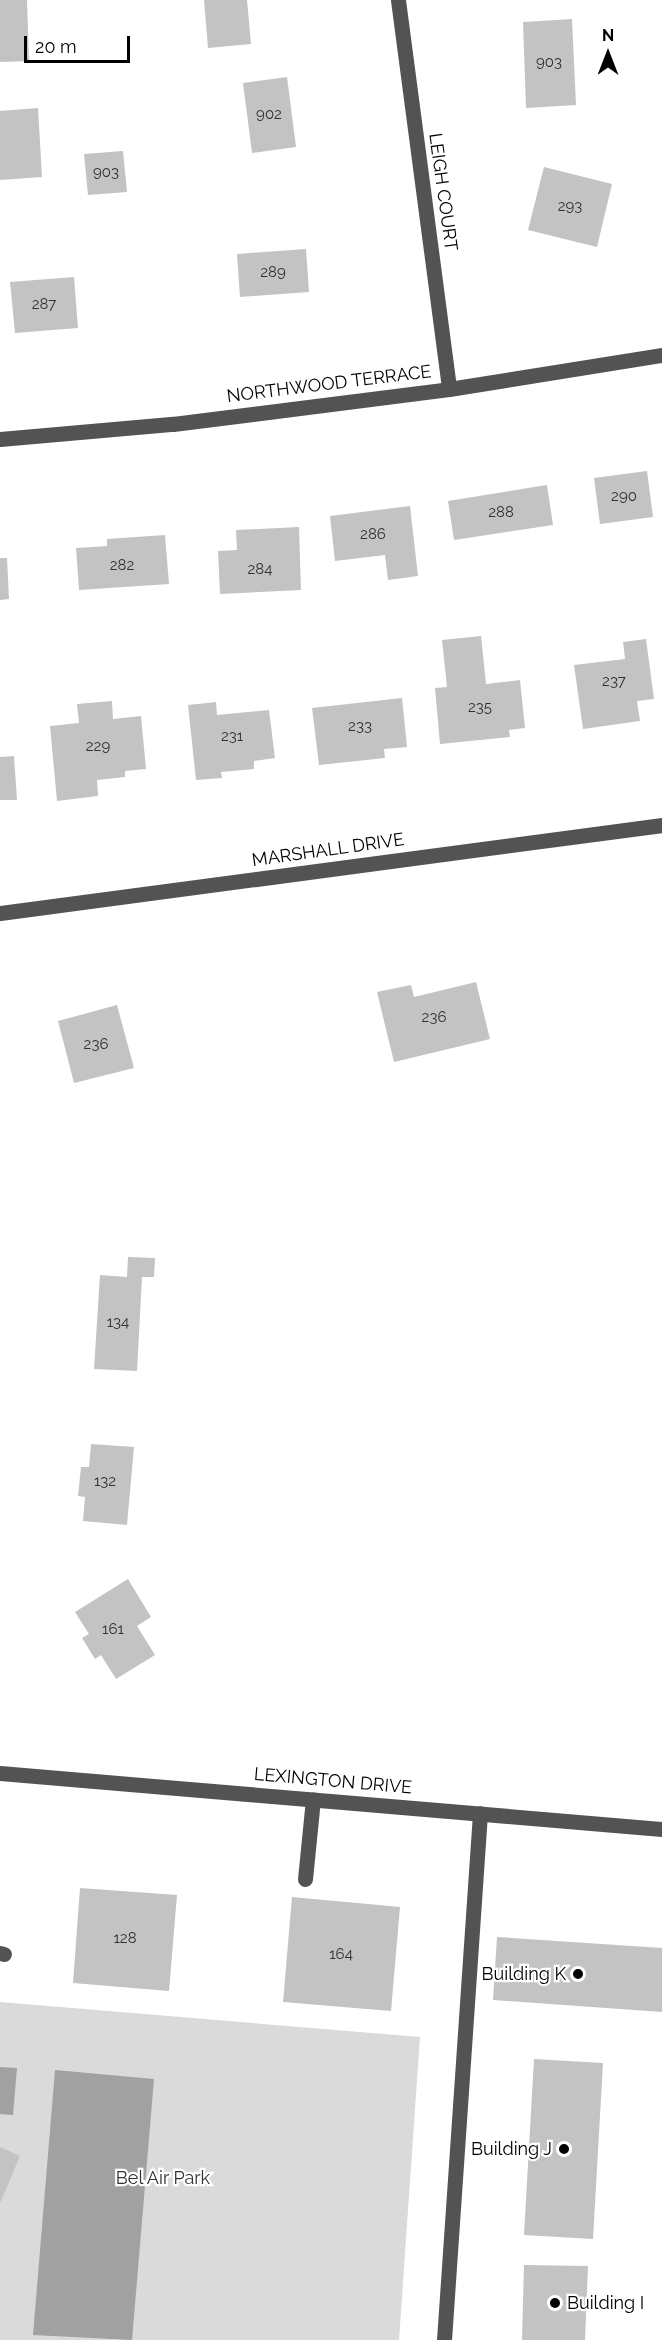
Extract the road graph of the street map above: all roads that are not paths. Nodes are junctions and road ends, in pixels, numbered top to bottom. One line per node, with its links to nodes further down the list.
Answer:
1 (398, 0): 3 (street, LEIGH COURT)
2 (662, 356): 3 (street, NORTHWOOD TERRACE)
3 (450, 389): 4 (street, NORTHWOOD TERRACE)
4 (0, 439)
5 (662, 825): 6 (street, MARSHALL DRIVE)
6 (0, 913)
7 (0, 1773): 8 (street, LEXINGTON DRIVE)
8 (313, 1798): 9 (street, LEXINGTON DRIVE); 11 (street)
9 (480, 1813): 10 (street, LEXINGTON DRIVE); 12 (street)
10 (662, 1829)
11 (305, 1878)
12 (444, 2340)

